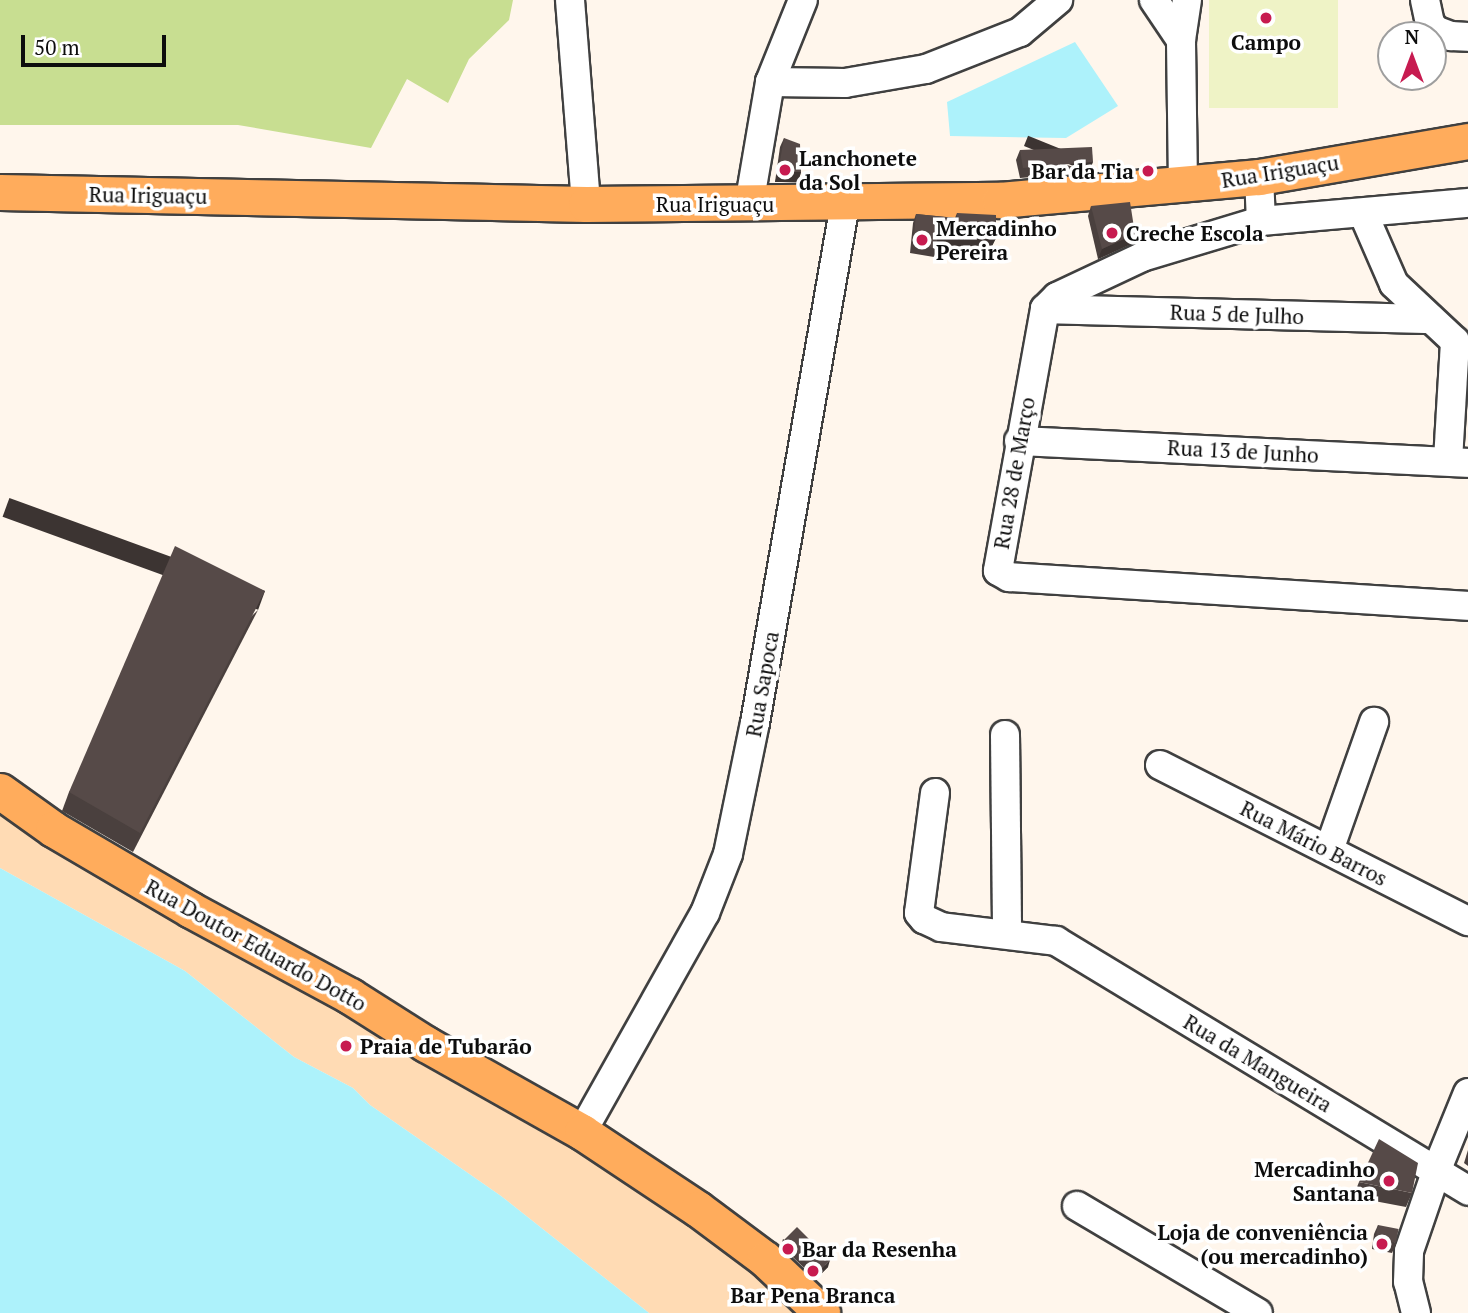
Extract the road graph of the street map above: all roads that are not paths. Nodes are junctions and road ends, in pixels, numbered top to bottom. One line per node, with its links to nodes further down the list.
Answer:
1 (569, 0): 15 (street)
2 (803, 0): 9 (street)
3 (1058, 0): 9 (street)
4 (1154, 0): 8 (street)
5 (1187, 0): 8 (street)
6 (1425, 0): 7 (street)
7 (1468, 37)
8 (1181, 40): 12 (street)
9 (770, 82): 17 (street)
10 (1468, 141): 11 (main road, Rua Iriguaçu)
11 (1259, 177): 12 (main road, Rua Iriguaçu); 19 (street)
12 (1184, 185): 16 (main road, Rua Iriguaçu)
13 (0, 192): 15 (main road, Rua Iriguaçu)
14 (1468, 203): 18 (street)
15 (586, 204): 17 (main road, Rua Iriguaçu)
16 (845, 204): 17 (main road, Rua Iriguaçu); 35 (street, Rua Sapoca)
17 (749, 205)
18 (1363, 214): 19 (street); 21 (street)
19 (1261, 220): 20 (street)
20 (1045, 309): 21 (street, Rua 5 de Julho); 23 (street, Rua 28 de Março)
21 (1430, 319): 22 (street)
22 (1461, 342): 24 (street)
23 (1018, 442): 24 (street, Rua 13 de Junho); 25 (street, Rua 28 de Março)
24 (1458, 461)
25 (1468, 606)
26 (1374, 722): 31 (street)
27 (1005, 735): 33 (street)
28 (1160, 765): 31 (street, Rua Mário Barros)
29 (0, 791): 35 (main road, Rua Doutor Eduardo Dotto)
30 (936, 793): 33 (street)
31 (1329, 850): 32 (street, Rua Mário Barros)
32 (1468, 921)
33 (1007, 934): 36 (street, Rua da Mangueira)
34 (1468, 1093): 36 (street)
35 (582, 1132): 39 (main road, Rua Doutor Eduardo Dotto)
36 (1437, 1170): 37 (street, Rua da Mangueira); 41 (street)
37 (1468, 1191)
38 (1077, 1206): 40 (street)
39 (822, 1313)
40 (1258, 1313)
41 (1416, 1313)

